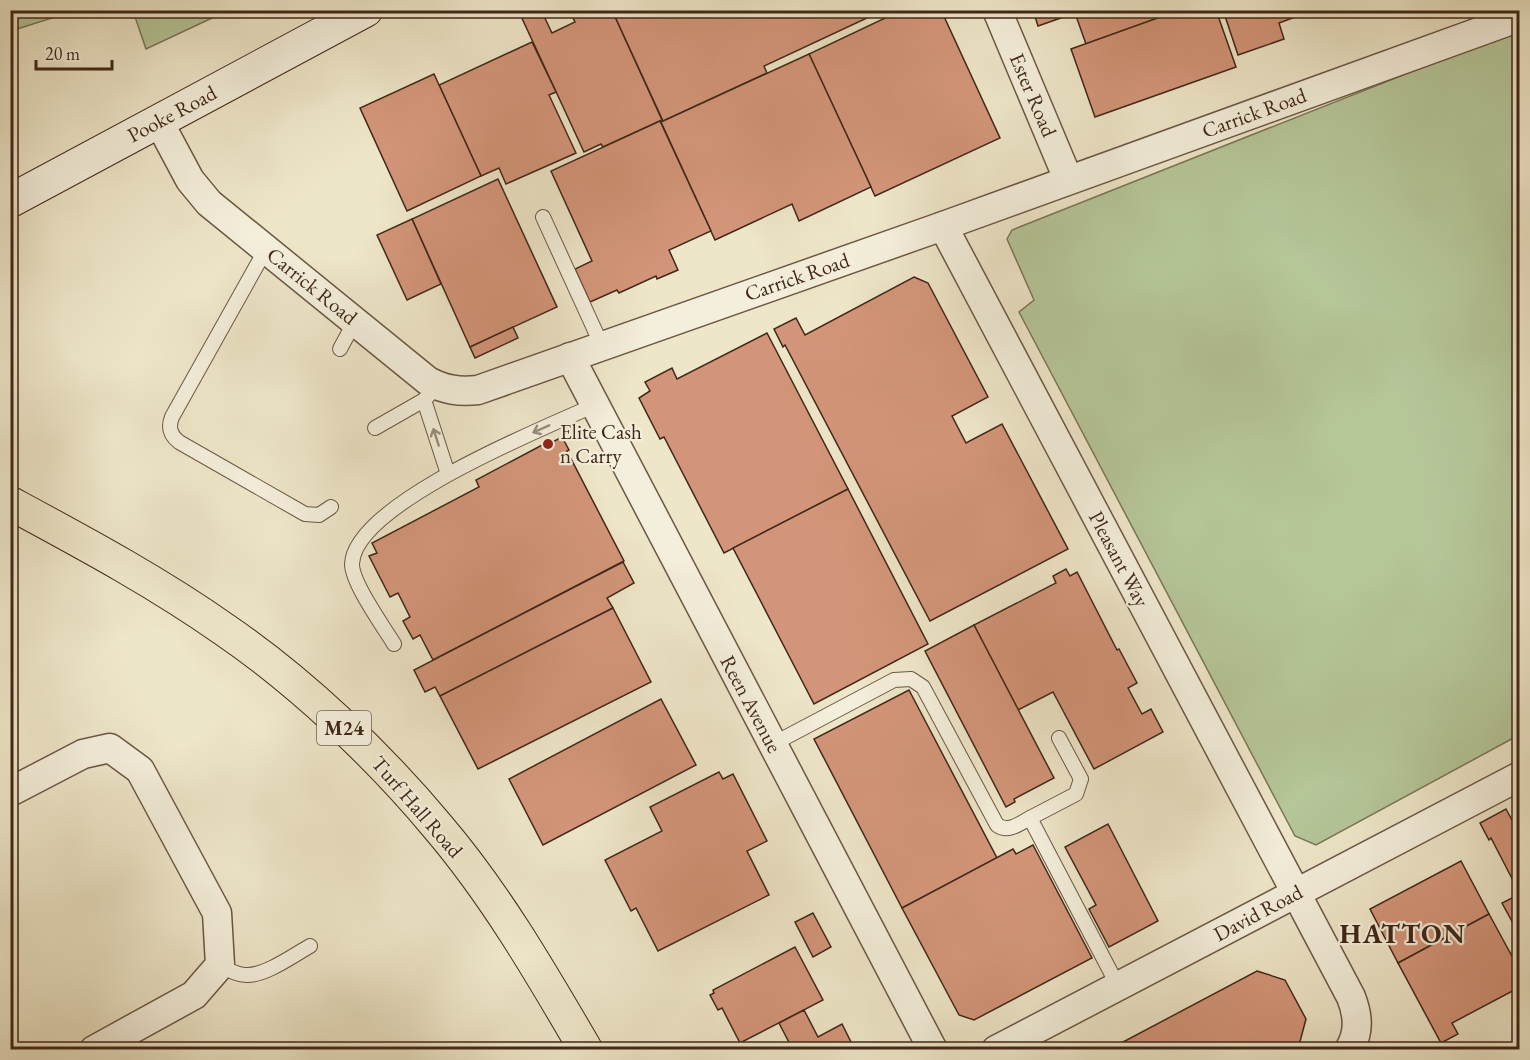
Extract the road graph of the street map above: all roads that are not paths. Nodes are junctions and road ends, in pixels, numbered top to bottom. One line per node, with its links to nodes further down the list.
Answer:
1 (366, 10): 4 (street, Pooke Road)
2 (997, 10): 5 (street, Ester Road)
3 (1520, 17): 5 (street, Carrick Road)
4 (159, 122): 6 (street, Pooke Road); 9 (street, Carrick Road)
5 (1068, 180): 8 (street, Carrick Road)
6 (10, 201)
7 (543, 217): 11 (lane)
8 (943, 226): 11 (street, Carrick Road); 26 (street, Pleasant Way)
9 (266, 249): 10 (street, Carrick Road); 19 (lane)
10 (355, 321): 12 (lane); 14 (street, Carrick Road)
11 (603, 346): 13 (street, Carrick Road)
12 (339, 349)
13 (570, 357): 14 (street, Carrick Road); 15 (street, Reen Avenue)
14 (430, 393): 16 (lane); 17 (lane, one-way to 14)
15 (595, 405): 17 (lane, one-way to 17); 22 (street, Reen Avenue)
16 (375, 428)
17 (448, 474): 20 (lane)
18 (10, 503): 31 (main road, Turf Hall Road / M24)
19 (331, 507)
20 (394, 644)
21 (1059, 738): 25 (lane)
22 (772, 744): 25 (lane); 32 (street, Reen Avenue)
23 (1520, 776): 26 (street, David Road)
24 (10, 792): 28 (street)
25 (1030, 818): 29 (lane)
26 (1295, 893): 29 (street, David Road); 34 (street, Pleasant Way)
27 (310, 946): 28 (lane)
28 (220, 965): 30 (street)
29 (1118, 986): 33 (street, David Road)
30 (94, 1050)
31 (586, 1050)
32 (933, 1050)
33 (996, 1050)
34 (1349, 1050)

